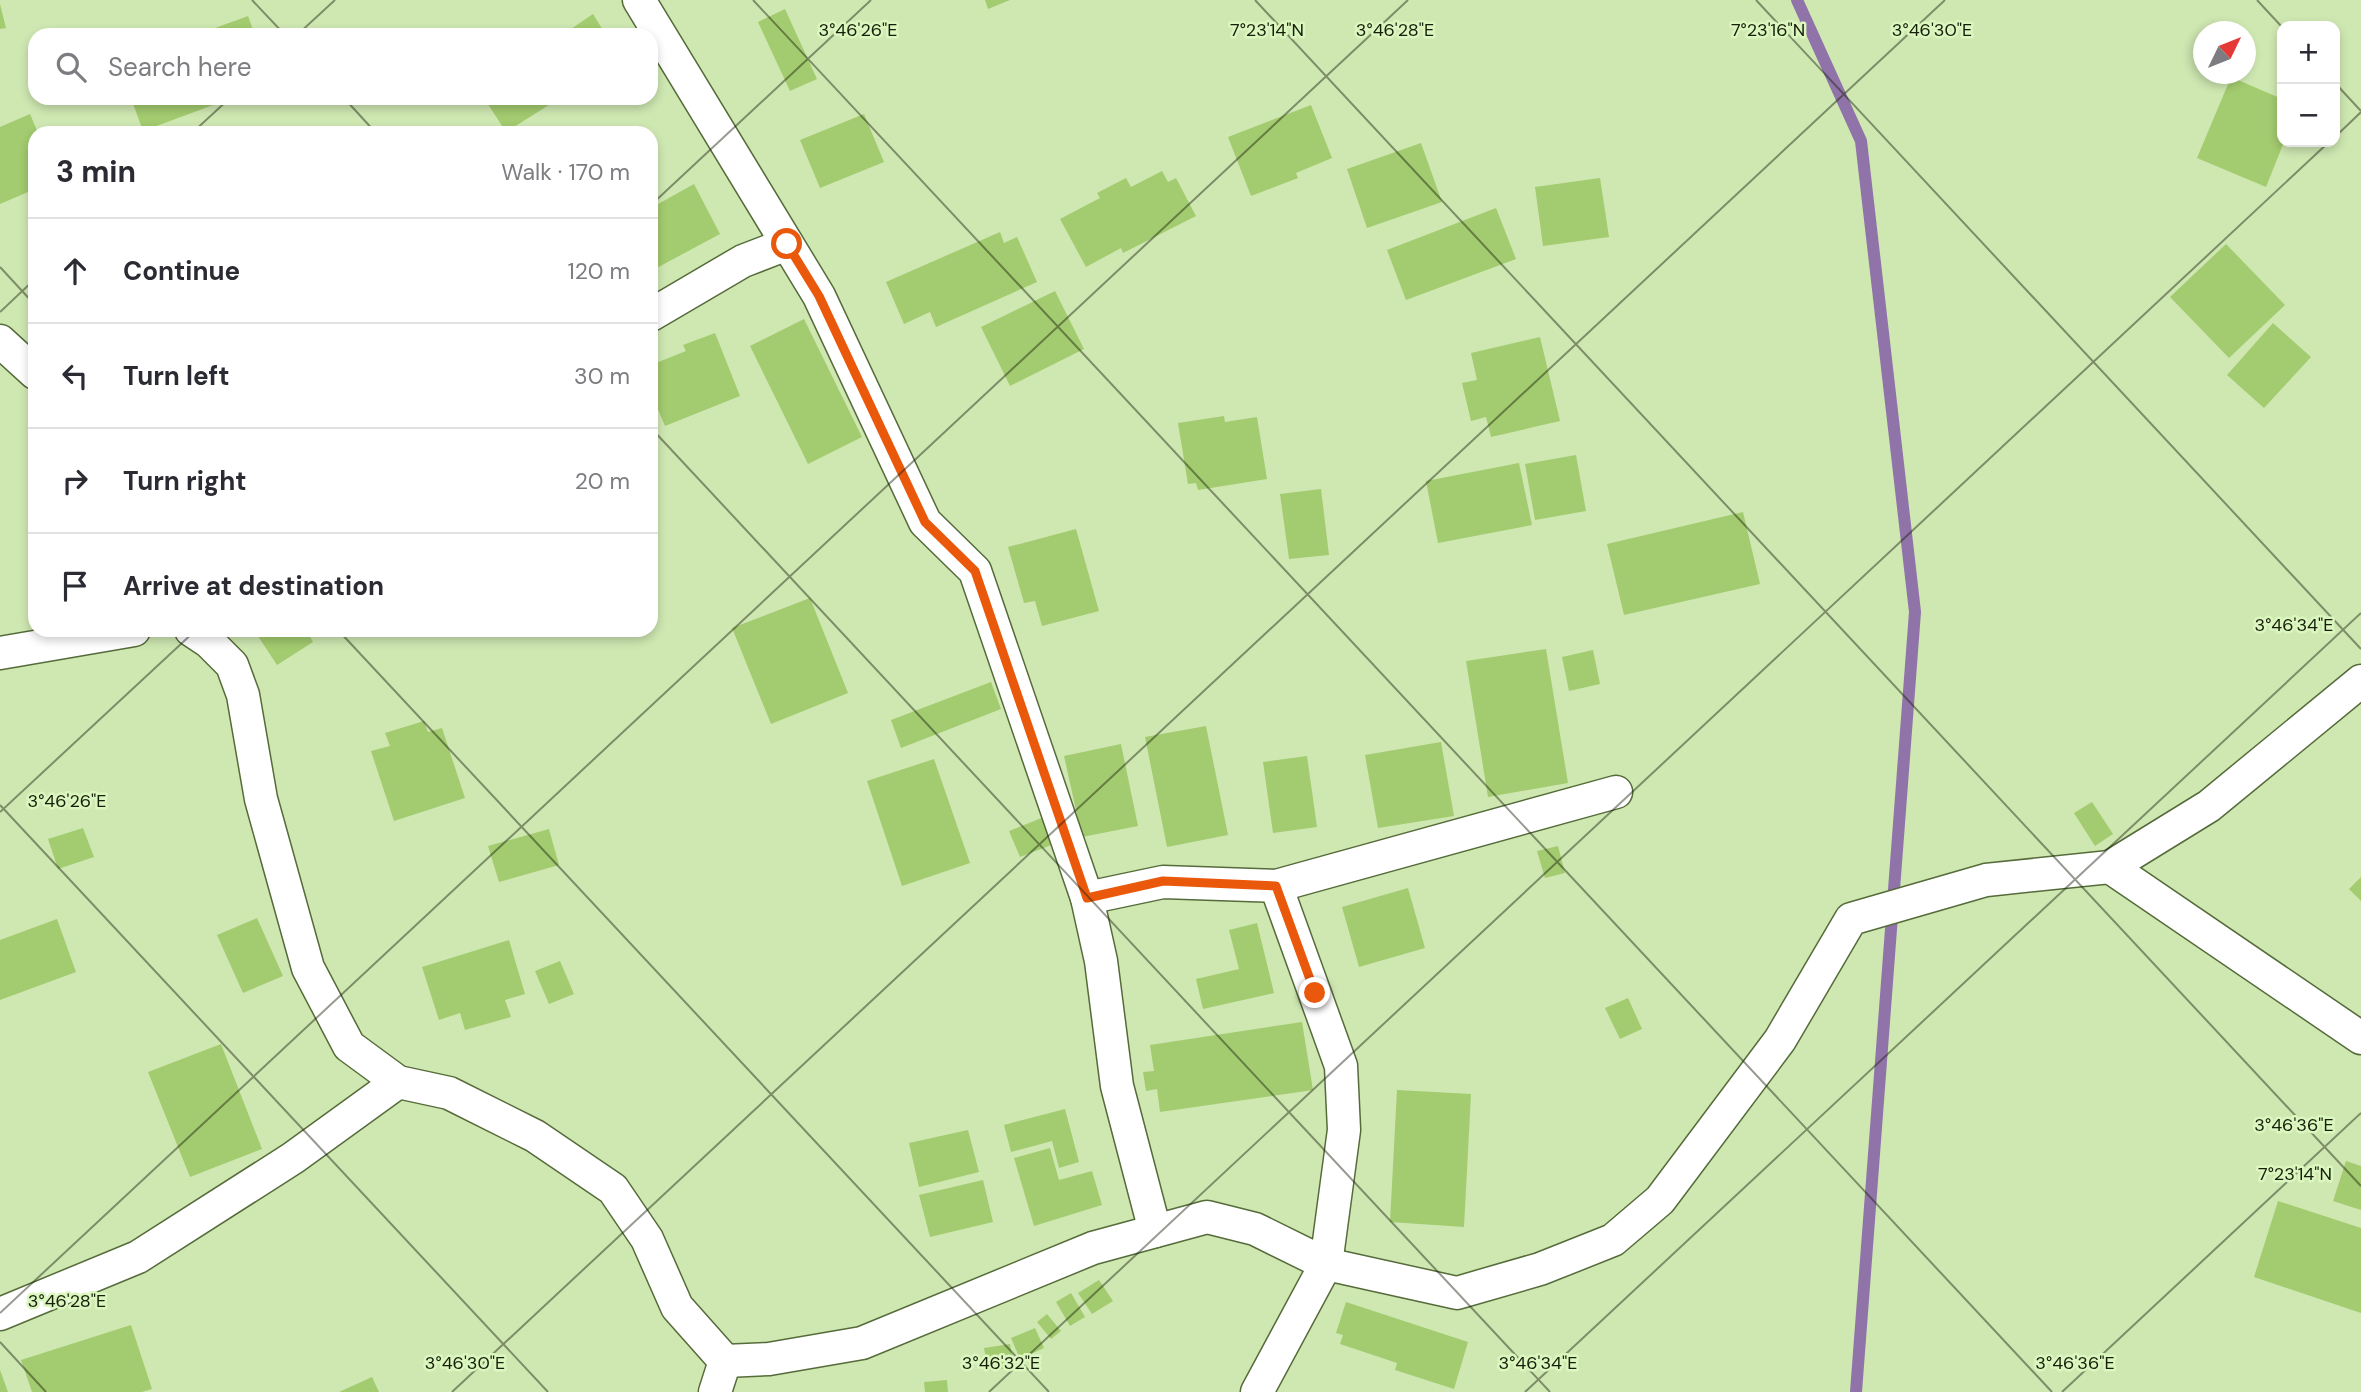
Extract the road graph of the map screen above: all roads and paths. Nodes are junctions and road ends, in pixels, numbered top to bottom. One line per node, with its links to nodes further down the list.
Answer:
1 (639, 0): 2 (street)
2 (656, 28)
3 (658, 31): 4 (street)
4 (787, 244): 5 (street); 15 (street)
5 (658, 311)
6 (0, 341): 7 (street)
7 (28, 367)
8 (93, 637): 10 (street)
9 (204, 637): 17 (street)
10 (0, 653)
11 (2361, 681): 13 (street)
12 (1616, 792): 14 (street)
13 (2110, 867): 16 (street); 19 (street)
14 (1276, 886): 15 (street); 19 (street)
15 (1087, 898): 18 (street)
16 (2361, 1038)
17 (398, 1082): 20 (street); 21 (street)
18 (1155, 1231): 19 (street); 21 (street)
19 (1326, 1264): 23 (street)
20 (0, 1314)
21 (725, 1361): 22 (street)
22 (715, 1392)
23 (1257, 1392)

